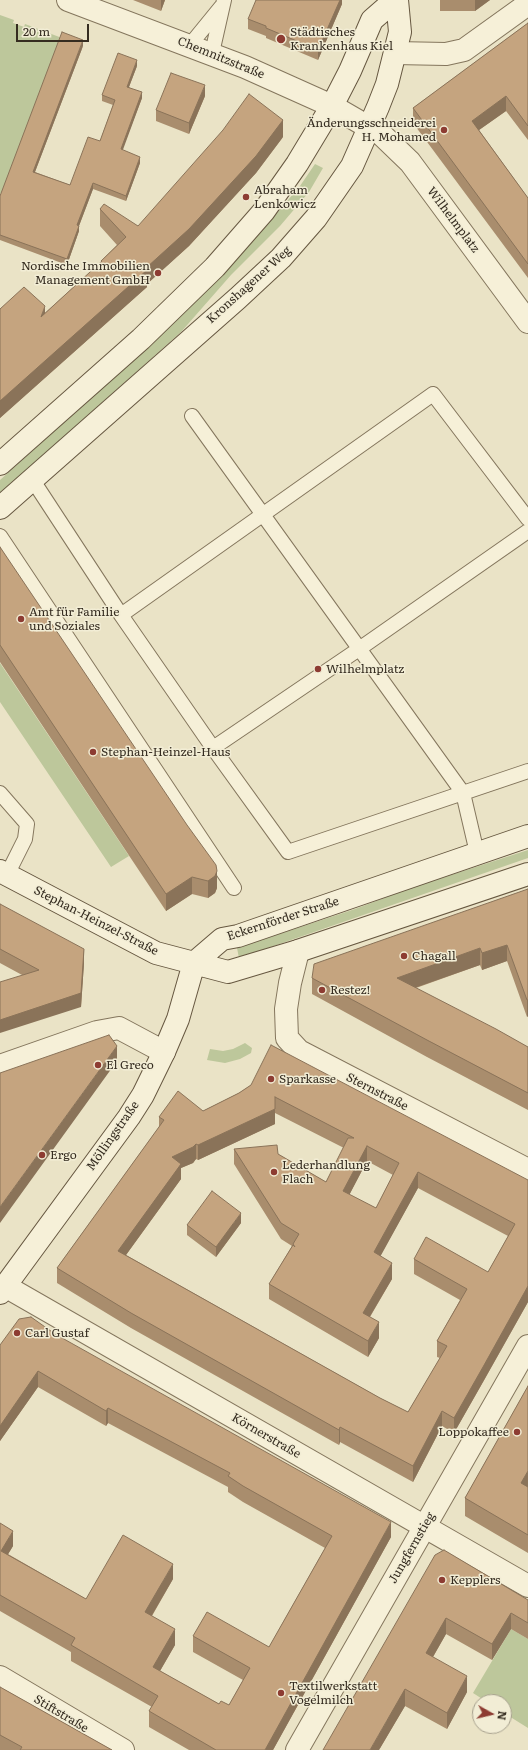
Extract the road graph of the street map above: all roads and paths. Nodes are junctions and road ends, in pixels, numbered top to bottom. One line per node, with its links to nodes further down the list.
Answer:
1 (68, 0): 5 (street, Chemnitzstraße)
2 (396, 0): 7 (street, Kronshagener Weg); 8 (street, Kronshagener Weg)
3 (223, 2): 5 (lane); 6 (lane)
4 (528, 4): 7 (street)
5 (190, 45): 6 (street, Chemnitzstraße)
6 (212, 53): 8 (street, Chemnitzstraße)
7 (395, 53): 9 (street, Kronshagener Weg)
8 (332, 106): 9 (street, Chemnitzstraße); 12 (street, Kronshagener Weg)
9 (369, 127): 10 (street, Wilhelmplatz); 13 (street, Kronshagener Weg)
10 (528, 322)
11 (192, 416): 15 (lane)
12 (0, 464)
13 (32, 479): 14 (street, Kronshagener Weg); 19 (lane)
14 (0, 508)
15 (263, 514): 16 (lane); 19 (lane); 20 (lane)
16 (528, 520)
17 (528, 531): 20 (lane)
18 (0, 536): 29 (lane)
19 (121, 615): 21 (lane)
20 (359, 649): 21 (lane); 24 (lane)
21 (213, 748): 24 (lane)
22 (528, 771): 24 (lane)
23 (0, 793): 27 (lane)
24 (463, 794): 26 (lane)
25 (528, 836): 26 (street, Eckernförder Straße)
26 (477, 853): 31 (street, Eckernförder Straße)
27 (4, 873): 31 (street, Stephan-Heinzel-Straße)
28 (528, 874): 30 (street)
29 (234, 888)
30 (298, 951): 31 (street); 34 (street, Sternstraße)
31 (194, 963): 32 (street, Möllingstraße)
32 (164, 1052): 33 (street); 35 (street, Möllingstraße)
33 (0, 1066)
34 (528, 1170)
35 (2, 1289): 37 (street, Körnerstraße)
36 (528, 1346): 37 (street, Jungfernstieg)
37 (424, 1527): 38 (street, Körnerstraße); 41 (street, Jungfernstieg)
38 (528, 1586)
39 (0, 1678): 40 (street, Stiftstraße)
40 (123, 1750)
41 (297, 1750)

